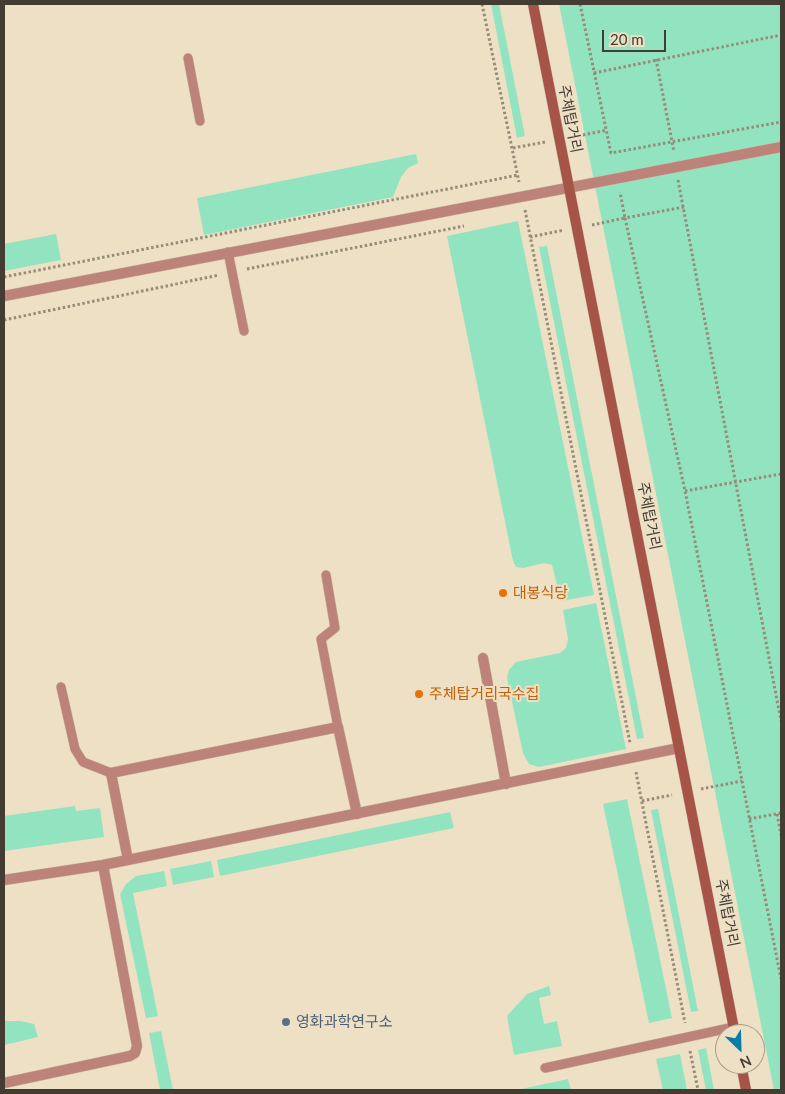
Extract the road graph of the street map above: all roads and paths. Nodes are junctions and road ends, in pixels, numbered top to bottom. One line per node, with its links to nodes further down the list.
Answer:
1 (482, 4): 13 (path)
2 (533, 4): 14 (main road, 주체탑거리)
3 (580, 4): 7 (path)
4 (781, 35): 6 (path)
5 (188, 58): 8 (lane)
6 (656, 59): 7 (path); 10 (path)
7 (594, 72): 10 (path)
8 (200, 121)
9 (781, 122): 10 (path)
10 (672, 144): 12 (path)
11 (781, 147): 12 (street)
12 (676, 168): 14 (street); 16 (path)
13 (518, 175): 15 (path); 22 (path)
14 (568, 188): 15 (street); 34 (main road, 주체탑거리)
15 (522, 196): 17 (path); 20 (street)
16 (684, 207): 27 (path); 28 (path)
17 (526, 214): 18 (path); 35 (path)
18 (516, 215)
19 (467, 225): 21 (path)
20 (228, 252): 21 (lane); 23 (street)
21 (232, 272): 24 (path); 25 (lane)
22 (4, 277)
23 (4, 296)
24 (4, 320)
25 (244, 331)
26 (781, 474): 27 (path)
27 (735, 482): 28 (path); 32 (path)
28 (685, 491): 40 (path)
29 (326, 575): 33 (lane)
30 (483, 658): 37 (street)
31 (61, 687): 36 (lane)
32 (781, 721)
33 (338, 727): 36 (street); 39 (street)
34 (679, 748): 35 (street); 46 (main road, 주체탑거리)
35 (633, 758): 37 (street); 48 (path)
36 (111, 773): 42 (street)
37 (506, 784): 39 (street)
38 (779, 813): 40 (path); 41 (path)
39 (357, 814): 42 (street)
40 (749, 819): 45 (path)
41 (781, 834)
42 (128, 860): 43 (street)
43 (103, 865): 44 (street); 51 (street)
44 (4, 880)
45 (781, 979)
46 (734, 1024)
47 (715, 1034): 48 (lane)
48 (688, 1037): 49 (lane); 52 (path)
49 (545, 1068)
50 (743, 1074): 53 (main road)
51 (4, 1083)
52 (698, 1090)
53 (746, 1090)

